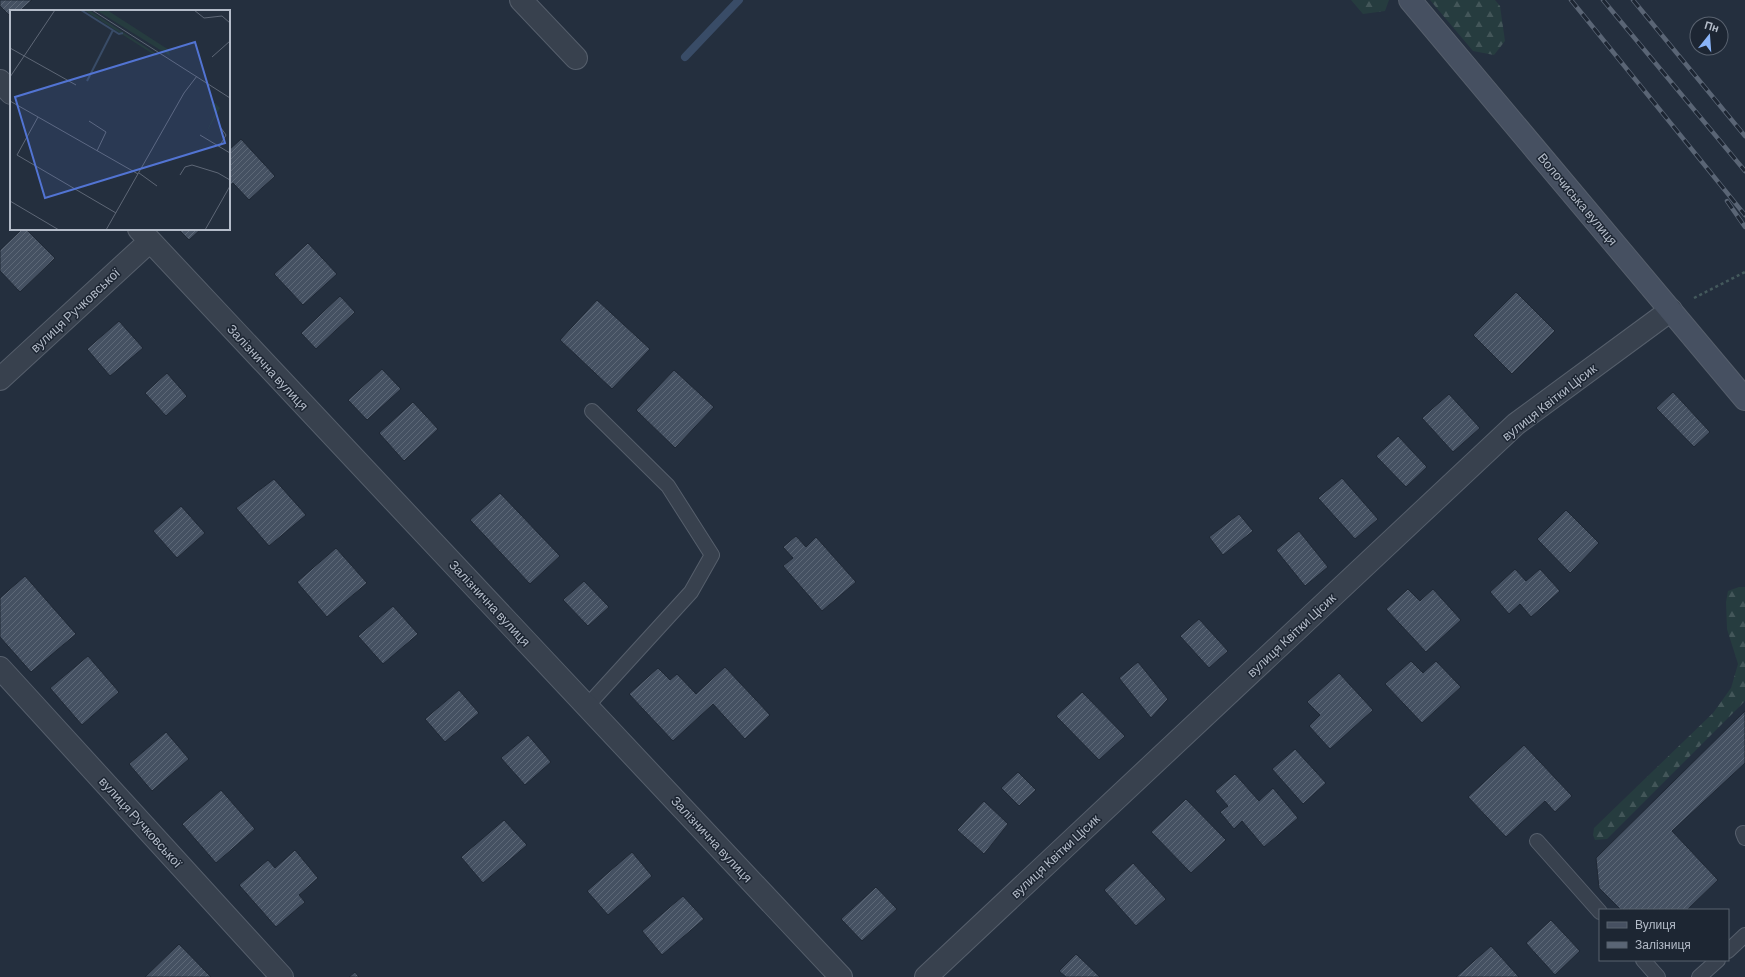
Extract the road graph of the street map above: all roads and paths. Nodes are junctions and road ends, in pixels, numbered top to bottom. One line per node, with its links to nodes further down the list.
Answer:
1 (521, 0): 3 (street)
2 (1410, 0): 8 (main road, Волочиська вулиця)
3 (576, 58)
4 (0, 81): 5 (street)
5 (10, 92)
6 (145, 235): 9 (street, вулиця Ручковської); 13 (street, Залізнична вулиця)
7 (1745, 272): 8 (path)
8 (1671, 310): 10 (main road, Волочиська вулиця); 22 (street, вулиця Квітки Цісик)
9 (0, 379)
10 (1745, 399)
11 (592, 410): 13 (lane)
12 (0, 668): 20 (street, вулиця Ручковської)
13 (588, 706): 21 (street, Залізнична вулиця)
14 (1537, 841): 15 (lane)
15 (1599, 911)
16 (1745, 935): 17 (lane)
17 (1729, 950)
18 (1644, 961): 23 (lane)
19 (1717, 961): 24 (lane)
20 (282, 977)
21 (841, 977)
22 (926, 977)
23 (1658, 977)
24 (1699, 977)

